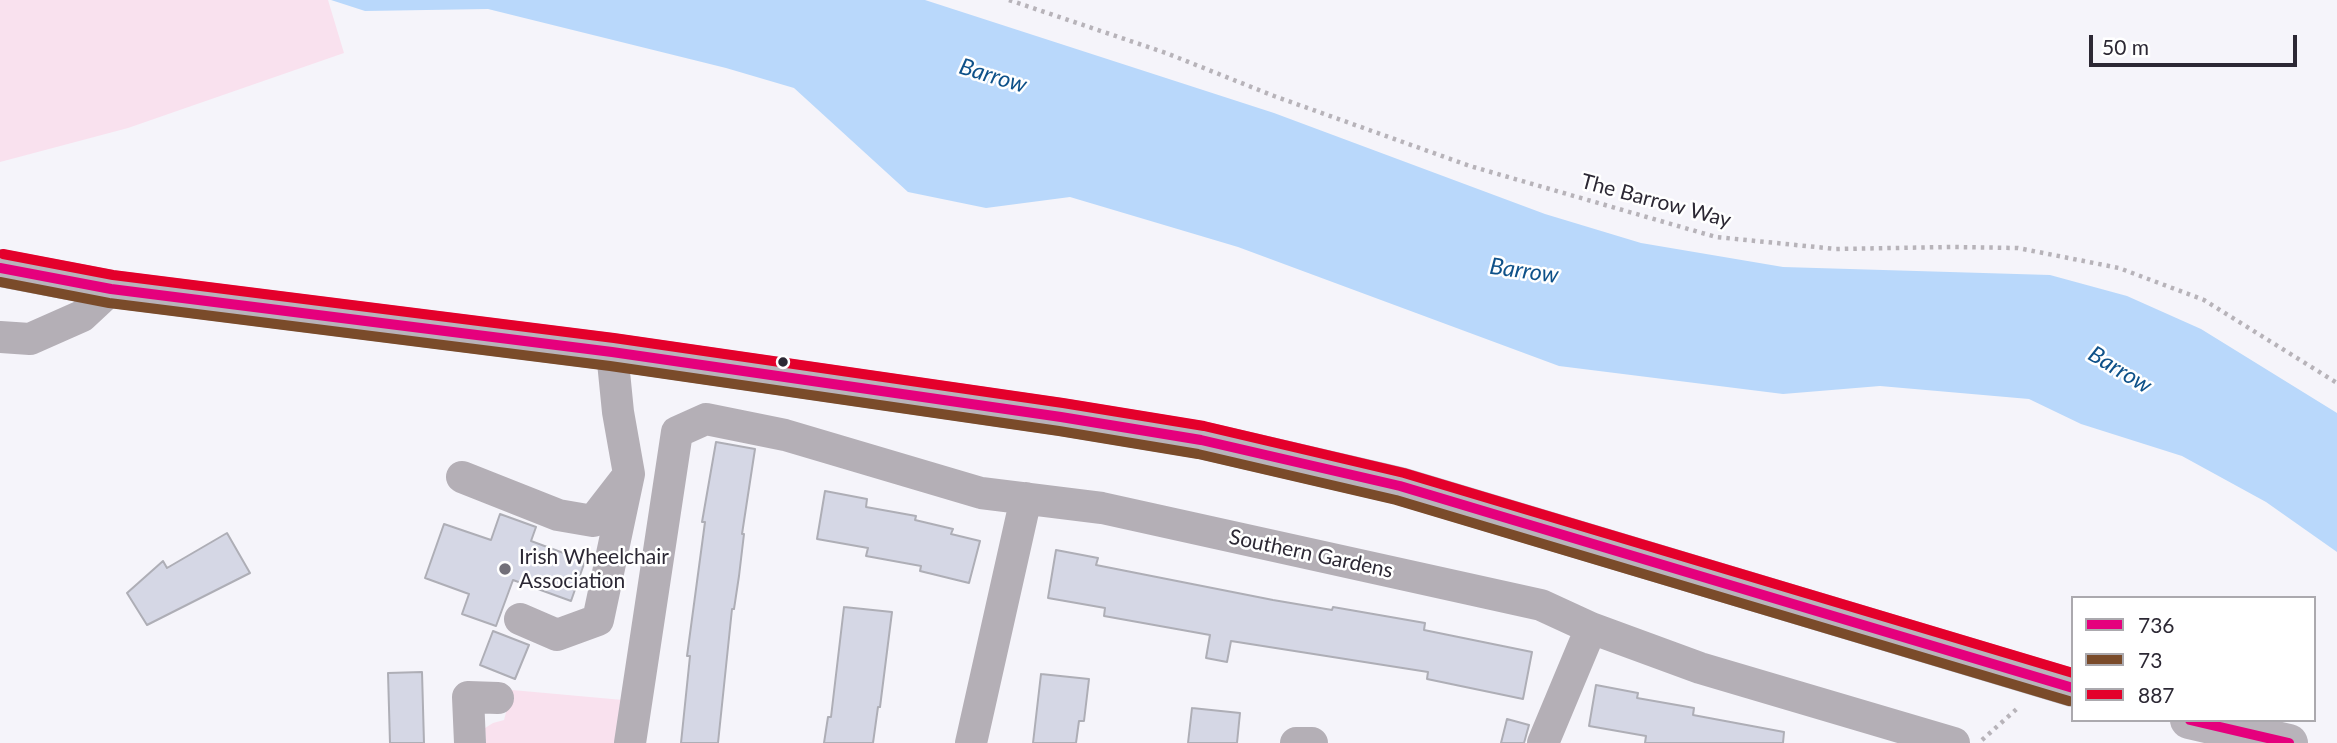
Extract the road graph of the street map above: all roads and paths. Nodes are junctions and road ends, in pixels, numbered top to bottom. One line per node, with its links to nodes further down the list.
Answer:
1 (1009, 0): 6 (path, The Barrow Way)
2 (0, 268): 3 (main road)
3 (111, 289): 4 (street); 5 (main road)
4 (0, 337)
5 (612, 352): 7 (street); 12 (main road)
6 (2337, 383)
7 (629, 474): 8 (street); 10 (street)
8 (462, 477)
9 (1026, 498): 11 (street, Southern Gardens); 16 (street, Southern Gardens); 17 (street)
10 (520, 619)
11 (1591, 628): 20 (street); 21 (street, Southern Gardens)
12 (2060, 685): 22 (path)
13 (498, 698): 15 (street)
14 (2198, 722): 23 (main road)
15 (470, 743)
16 (630, 743)
17 (971, 743)
18 (1296, 743): 19 (street)
19 (1312, 743)
20 (1543, 743)
21 (1954, 743)
22 (1979, 743)
23 (2289, 743)

